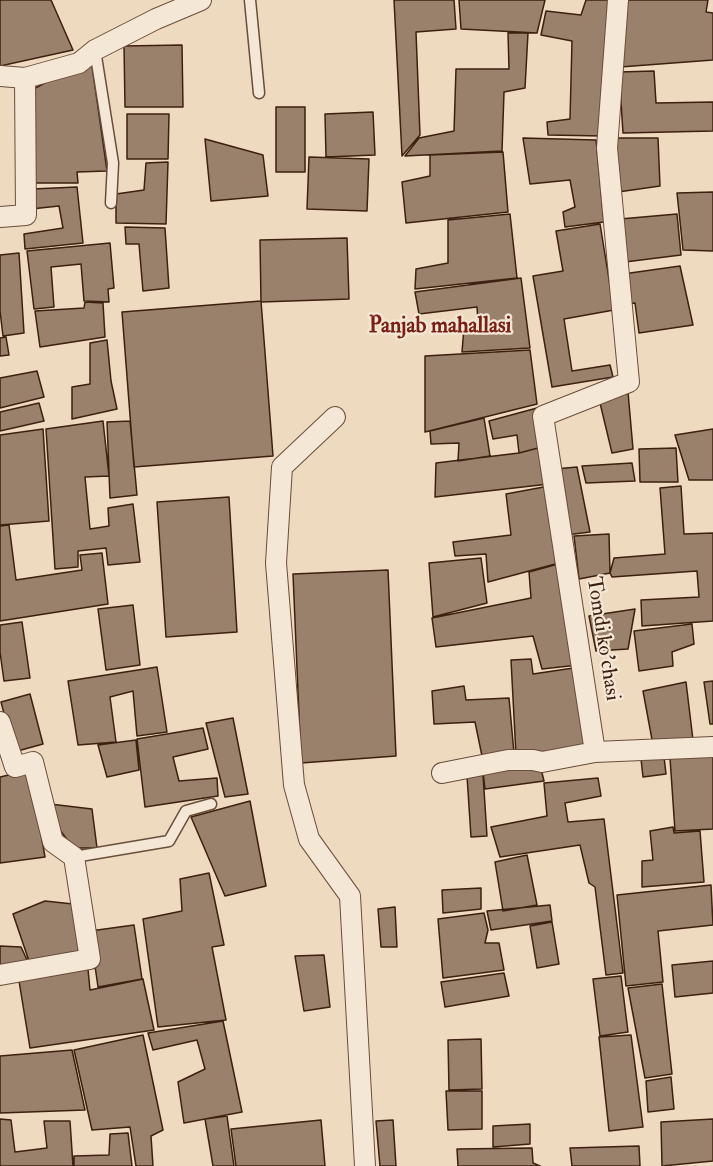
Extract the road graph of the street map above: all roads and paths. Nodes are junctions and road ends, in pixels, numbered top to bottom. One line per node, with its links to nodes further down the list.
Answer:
1 (201, 0): 4 (street)
2 (250, 0): 7 (lane)
3 (618, 0): 13 (street, Tomdi ko'chasi)
4 (95, 50): 6 (street); 8 (lane)
5 (0, 76): 6 (street)
6 (25, 78): 9 (street)
7 (259, 93)
8 (111, 203)
9 (0, 217)
10 (335, 417): 18 (street)
11 (0, 722): 16 (street)
12 (713, 747): 13 (street)
13 (595, 752): 14 (street)
14 (442, 773)
15 (211, 804): 16 (lane)
16 (74, 857): 17 (street)
17 (0, 975)
18 (365, 1166)

